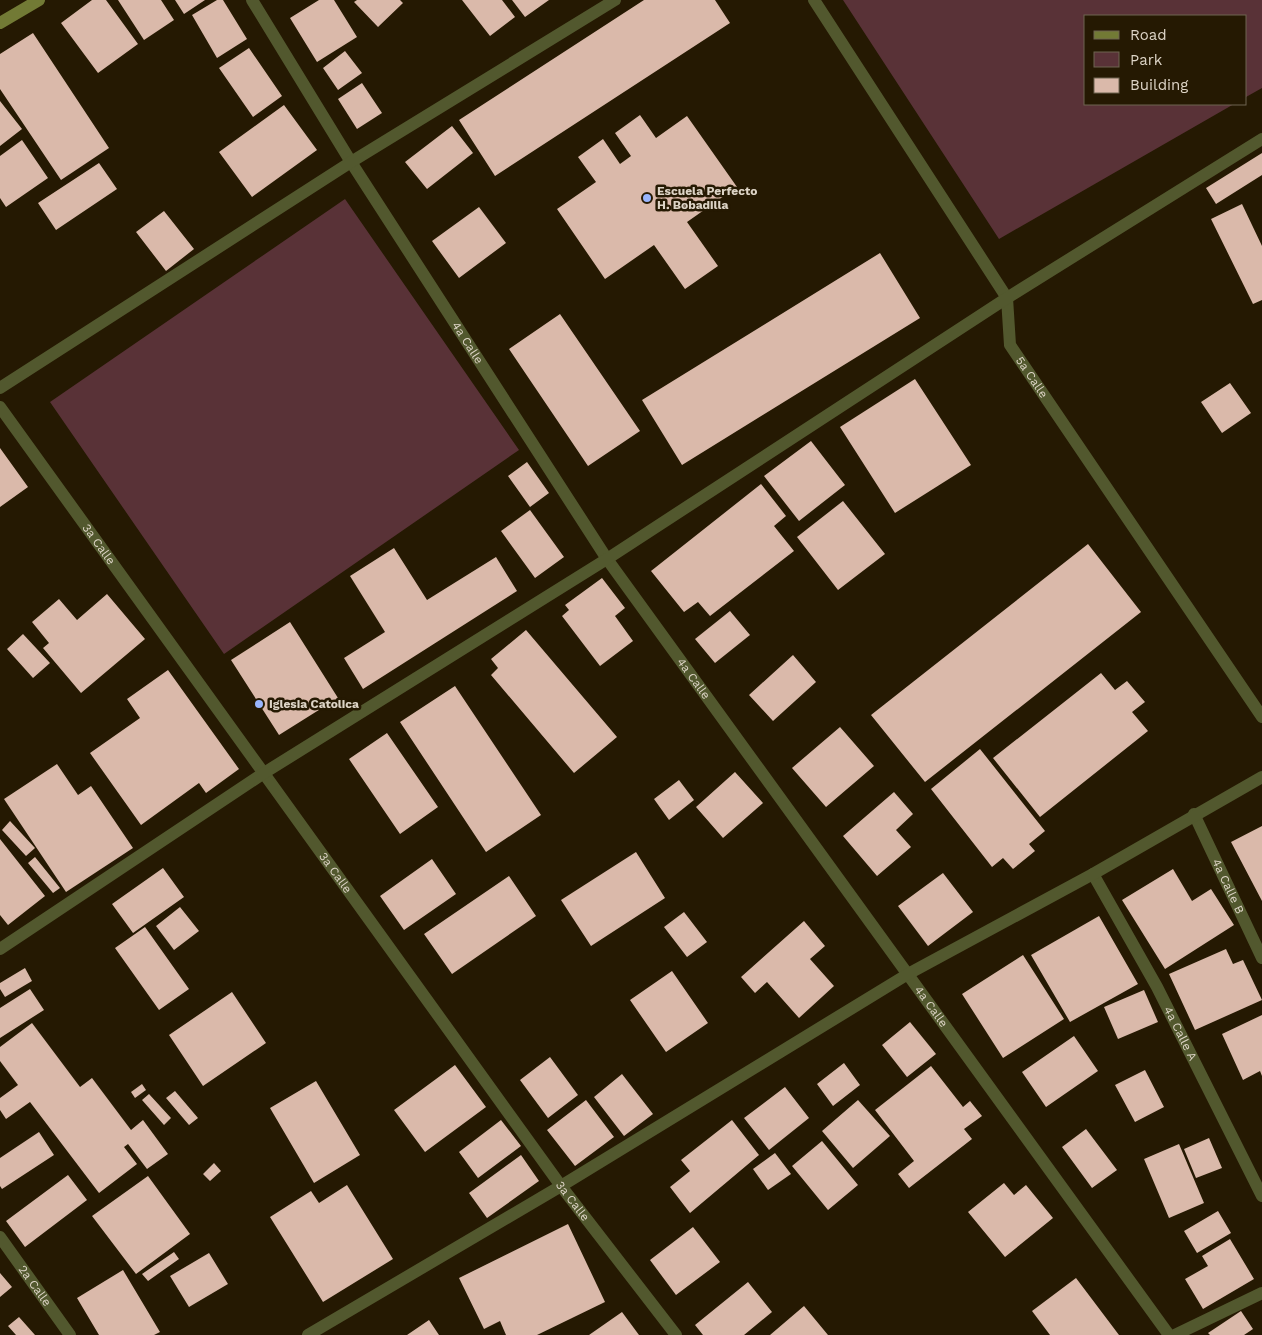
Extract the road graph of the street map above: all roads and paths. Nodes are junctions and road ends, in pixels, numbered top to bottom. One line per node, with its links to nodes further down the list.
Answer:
1 (39, 0): 5 (street)
2 (252, 0): 7 (street, 4a Calle)
3 (615, 0): 7 (street)
4 (814, 0): 8 (street, 5a Calle)
5 (0, 23)
6 (1262, 139): 8 (street)
7 (351, 162): 9 (street); 11 (street, 4a Calle)
8 (1007, 298): 11 (street); 12 (street, 5a Calle)
9 (0, 388)
10 (0, 407): 13 (street, 3a Calle)
11 (607, 559): 13 (street); 19 (street, 4a Calle)
12 (1262, 717)
13 (264, 773): 17 (street); 20 (street, 3a Calle)
14 (1262, 776): 15 (street)
15 (1194, 814): 16 (street); 18 (street, 4a Calle B)
16 (1093, 874): 19 (street); 21 (street, 4a Calle A)
17 (0, 949)
18 (1262, 958)
19 (908, 974): 20 (street); 27 (street, 4a Calle)
20 (561, 1186): 25 (street); 26 (street, 3a Calle)
21 (1262, 1196)
22 (0, 1237): 24 (street, 2a Calle)
23 (1262, 1293): 28 (street)
24 (70, 1335)
25 (308, 1335)
26 (676, 1335)
27 (1169, 1335)
28 (1175, 1335)

